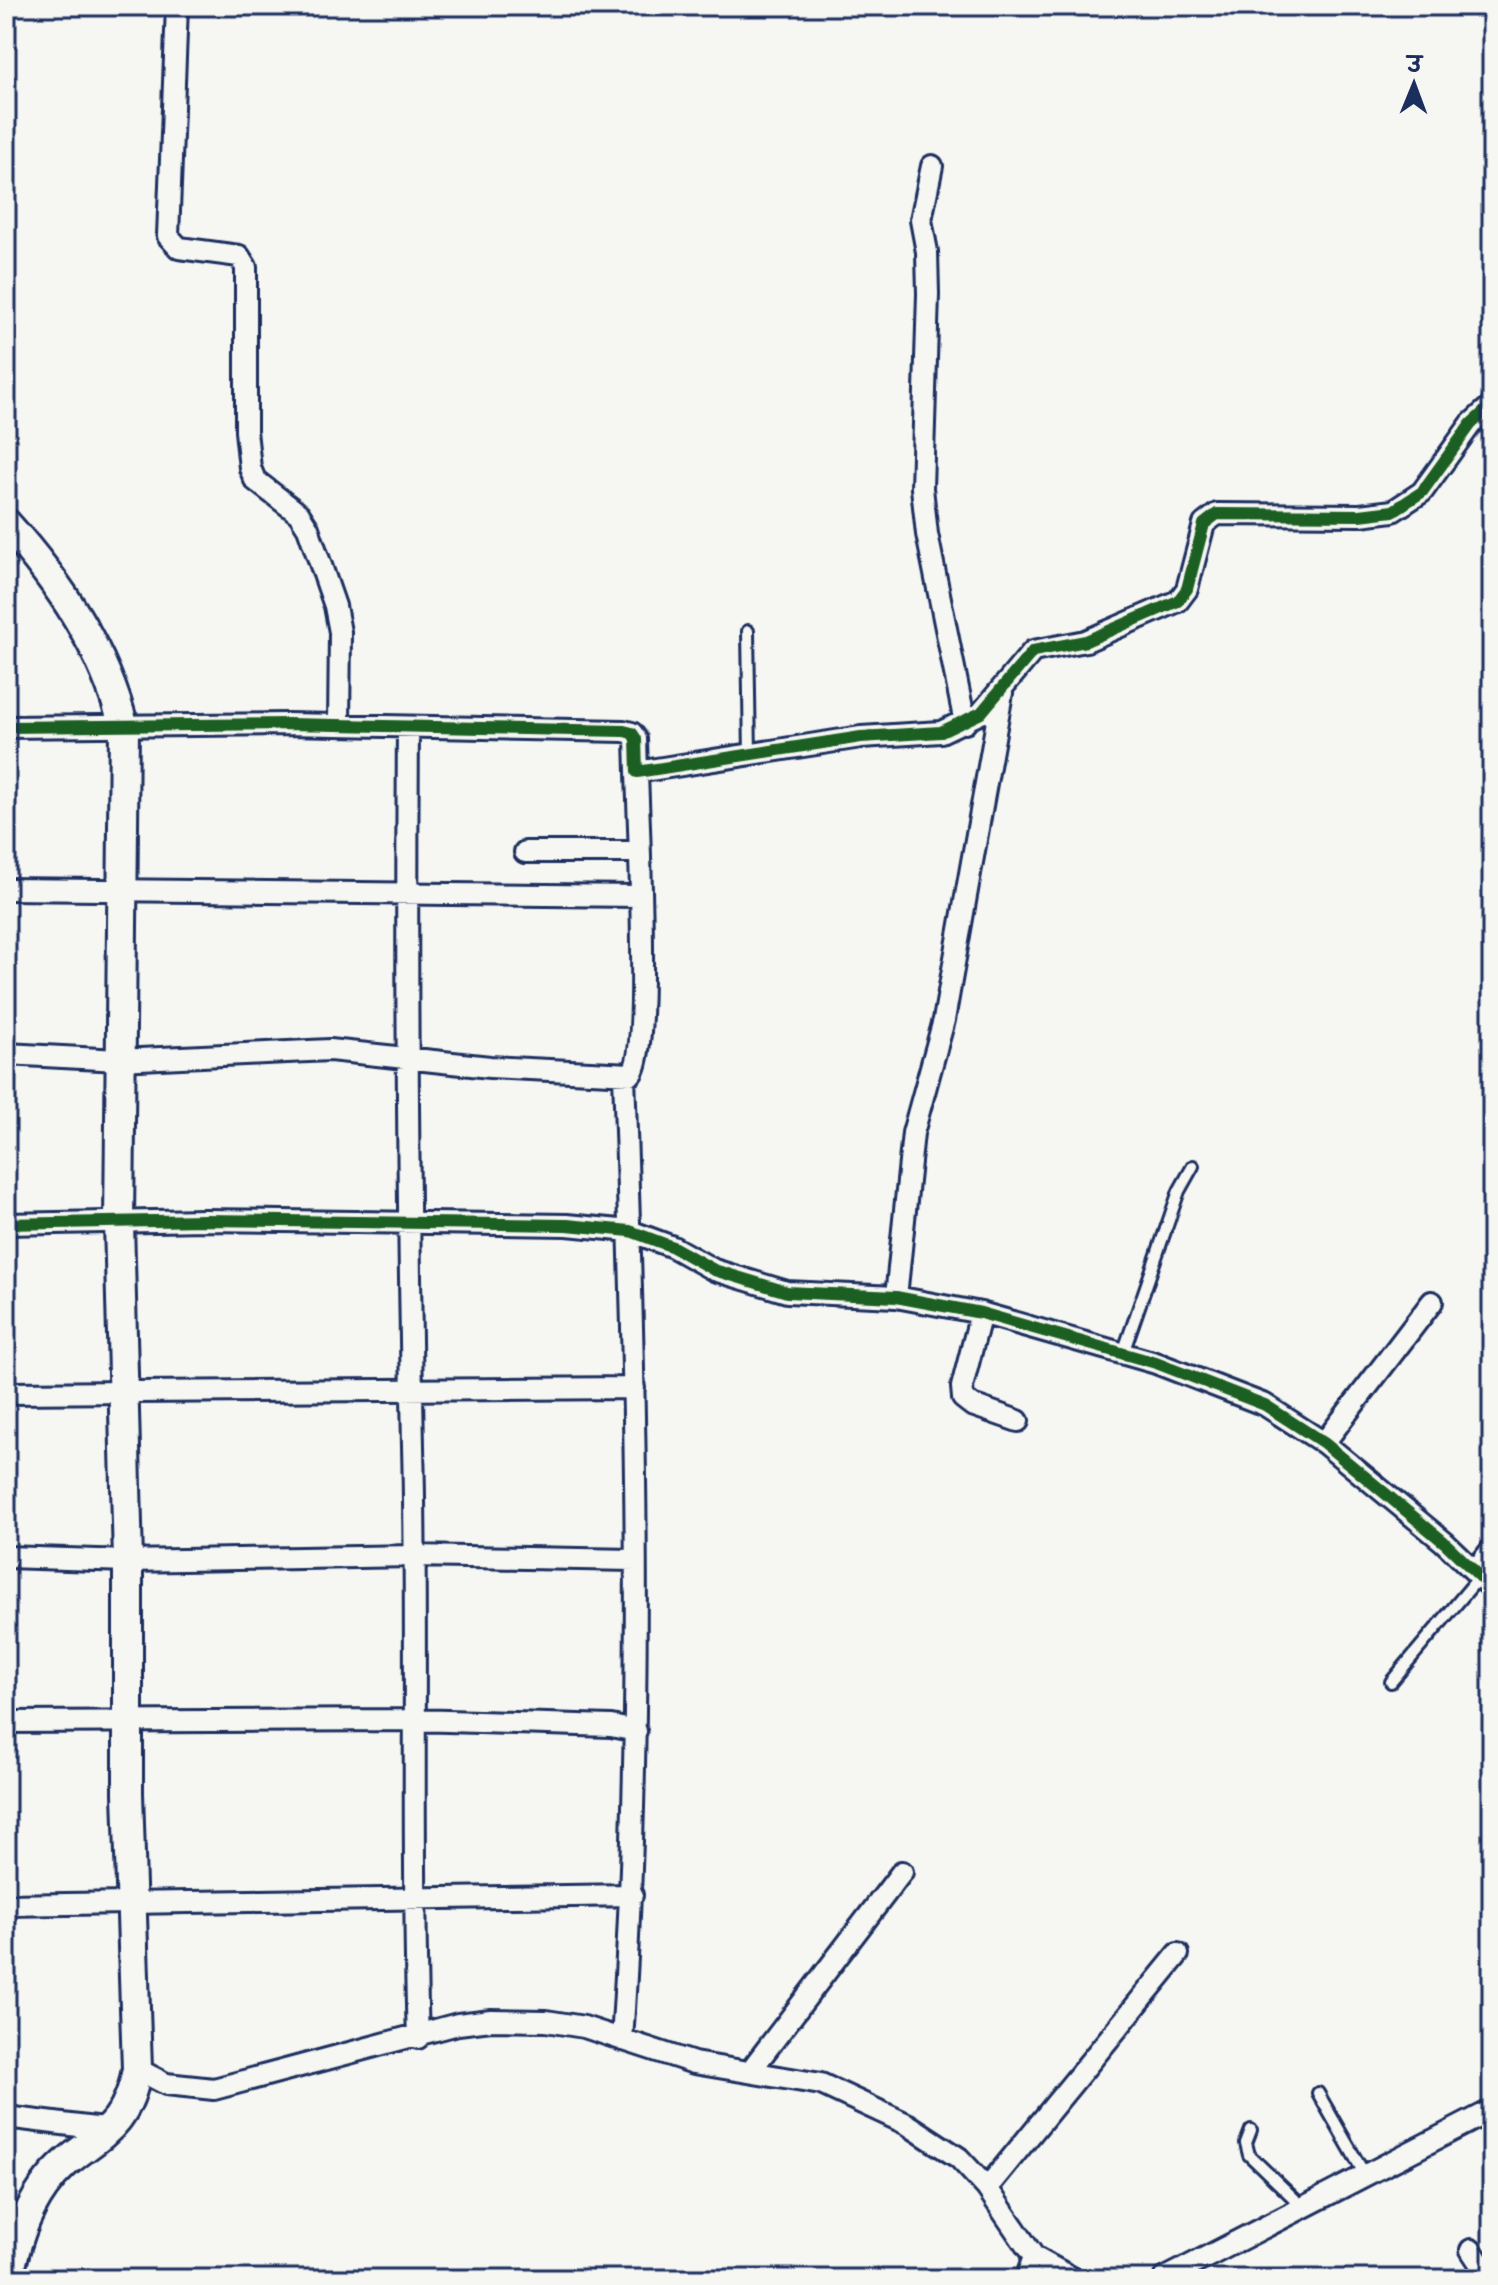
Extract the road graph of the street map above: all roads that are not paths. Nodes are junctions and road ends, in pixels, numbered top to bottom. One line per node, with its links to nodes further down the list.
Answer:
1 (177, 6): 8 (street)
2 (932, 166): 7 (street)
3 (1492, 405): 6 (street)
4 (6, 523): 10 (main road)
5 (748, 631): 12 (lane)
6 (1002, 693): 7 (street); 29 (street)
7 (965, 723): 12 (street)
8 (339, 725): 10 (street); 11 (street)
9 (6, 727): 10 (street)
10 (124, 728): 16 (main road)
11 (408, 729): 13 (street); 18 (street)
12 (750, 756): 13 (street)
13 (637, 772): 15 (street)
14 (525, 852): 15 (street)
15 (639, 852): 19 (street)
16 (122, 888): 17 (street); 18 (street); 22 (main road)
17 (6, 889)
18 (408, 895): 19 (street); 21 (street)
19 (640, 896): 23 (street)
20 (6, 1054): 22 (street)
21 (406, 1058): 22 (street); 23 (street); 27 (street)
22 (119, 1060): 25 (main road)
23 (624, 1076): 28 (street)
24 (1193, 1166): 32 (lane)
25 (119, 1223): 26 (street); 27 (street); 35 (main road)
26 (6, 1224)
27 (407, 1224): 28 (street); 34 (street)
28 (630, 1231): 29 (street); 33 (street)
29 (896, 1297): 31 (street)
30 (1432, 1302): 38 (street)
31 (981, 1313): 32 (street); 37 (street)
32 (1123, 1353): 38 (street)
33 (634, 1388): 34 (street); 42 (street)
34 (411, 1390): 35 (street); 40 (street)
35 (123, 1391): 36 (street); 43 (main road)
36 (6, 1393)
37 (1018, 1421)
38 (1324, 1443): 44 (street)
39 (1492, 1549): 44 (street)
40 (414, 1556): 42 (street); 43 (street); 46 (street)
41 (6, 1557): 43 (street)
42 (634, 1560): 49 (street)
43 (128, 1561): 48 (main road)
44 (1482, 1578): 45 (lane)
45 (1391, 1682)
46 (415, 1720): 48 (street); 49 (street); 52 (street)
47 (6, 1722): 48 (street)
48 (126, 1723): 53 (main road)
49 (636, 1731): 51 (street)
50 (902, 1872): 59 (street)
51 (632, 1895): 52 (street); 57 (street)
52 (413, 1901): 53 (street); 56 (street)
53 (130, 1902): 54 (street); 58 (main road)
54 (6, 1905)
55 (1178, 1954): 66 (street)
56 (418, 2038): 57 (street); 58 (street)
57 (622, 2040): 59 (street)
58 (137, 2069): 63 (main road)
59 (751, 2070): 66 (street)
60 (1318, 2093): 65 (lane)
61 (1492, 2110): 65 (street)
62 (6, 2117): 63 (street)
63 (111, 2130): 70 (main road)
64 (1251, 2130): 67 (lane)
65 (1365, 2175): 67 (street)
66 (987, 2188): 69 (street)
67 (1304, 2208): 73 (street)
68 (1471, 2250): 74 (street)
69 (1034, 2257): 71 (street); 72 (street)
70 (8, 2279)
71 (1026, 2279)
72 (1074, 2279)
73 (1164, 2279)
74 (1490, 2279)

